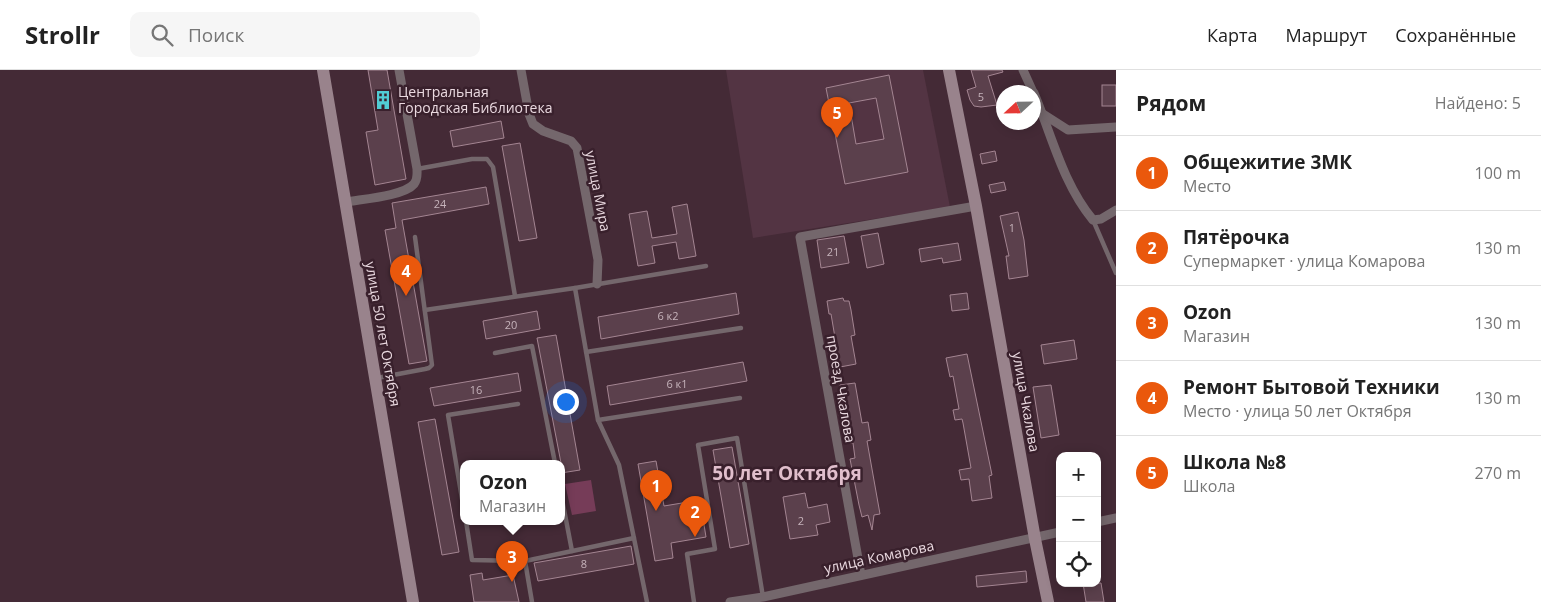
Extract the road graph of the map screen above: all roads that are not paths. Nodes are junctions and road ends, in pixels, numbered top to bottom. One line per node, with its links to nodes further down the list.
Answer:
1 (323, 70): 11 (street, улица 50 лет Октября)
2 (399, 70): 10 (street)
3 (521, 70): 18 (street, улица Мира)
4 (948, 70): 12 (street, улица Чкалова)
5 (1023, 70): 6 (street)
6 (1030, 85)
7 (1041, 110): 8 (street)
8 (1043, 114): 9 (street); 14 (street)
9 (1116, 128)
10 (417, 169): 11 (street); 20 (lane)
11 (346, 202): 25 (street, улица 50 лет Октября)
12 (976, 206): 37 (street, улица Чкалова); 40 (street, проезд Чкалова)
13 (1116, 210): 14 (street)
14 (1093, 220): 17 (lane)
15 (415, 237): 21 (lane)
16 (706, 266): 18 (lane)
17 (1116, 272)
18 (597, 284): 19 (lane)
19 (575, 288): 20 (lane); 23 (lane)
20 (515, 296): 21 (lane)
21 (425, 310): 25 (lane)
22 (741, 328): 23 (lane)
23 (586, 352): 28 (lane)
24 (495, 353): 29 (lane)
25 (375, 378): 42 (street, улица 50 лет Октября)
26 (740, 398): 28 (lane)
27 (518, 404): 30 (lane)
28 (598, 420): 36 (lane)
29 (554, 460)
30 (460, 487)
31 (565, 515): 38 (lane)
32 (1116, 518): 33 (street)
33 (1101, 521)
34 (467, 525): 39 (lane)
35 (1056, 533): 37 (street, улица Комарова)
36 (634, 538): 38 (lane); 44 (lane)
37 (1035, 539): 40 (street, улица Комарова); 47 (street, улица Чкалова)
38 (572, 551): 39 (lane)
39 (525, 561): 43 (lane)
40 (861, 575): 41 (street, улица Комарова)
41 (763, 596): 45 (lane); 46 (street, улица Комарова)
42 (413, 602)
43 (532, 602)
44 (647, 602)
45 (694, 602)
46 (730, 602)
47 (1048, 602)

